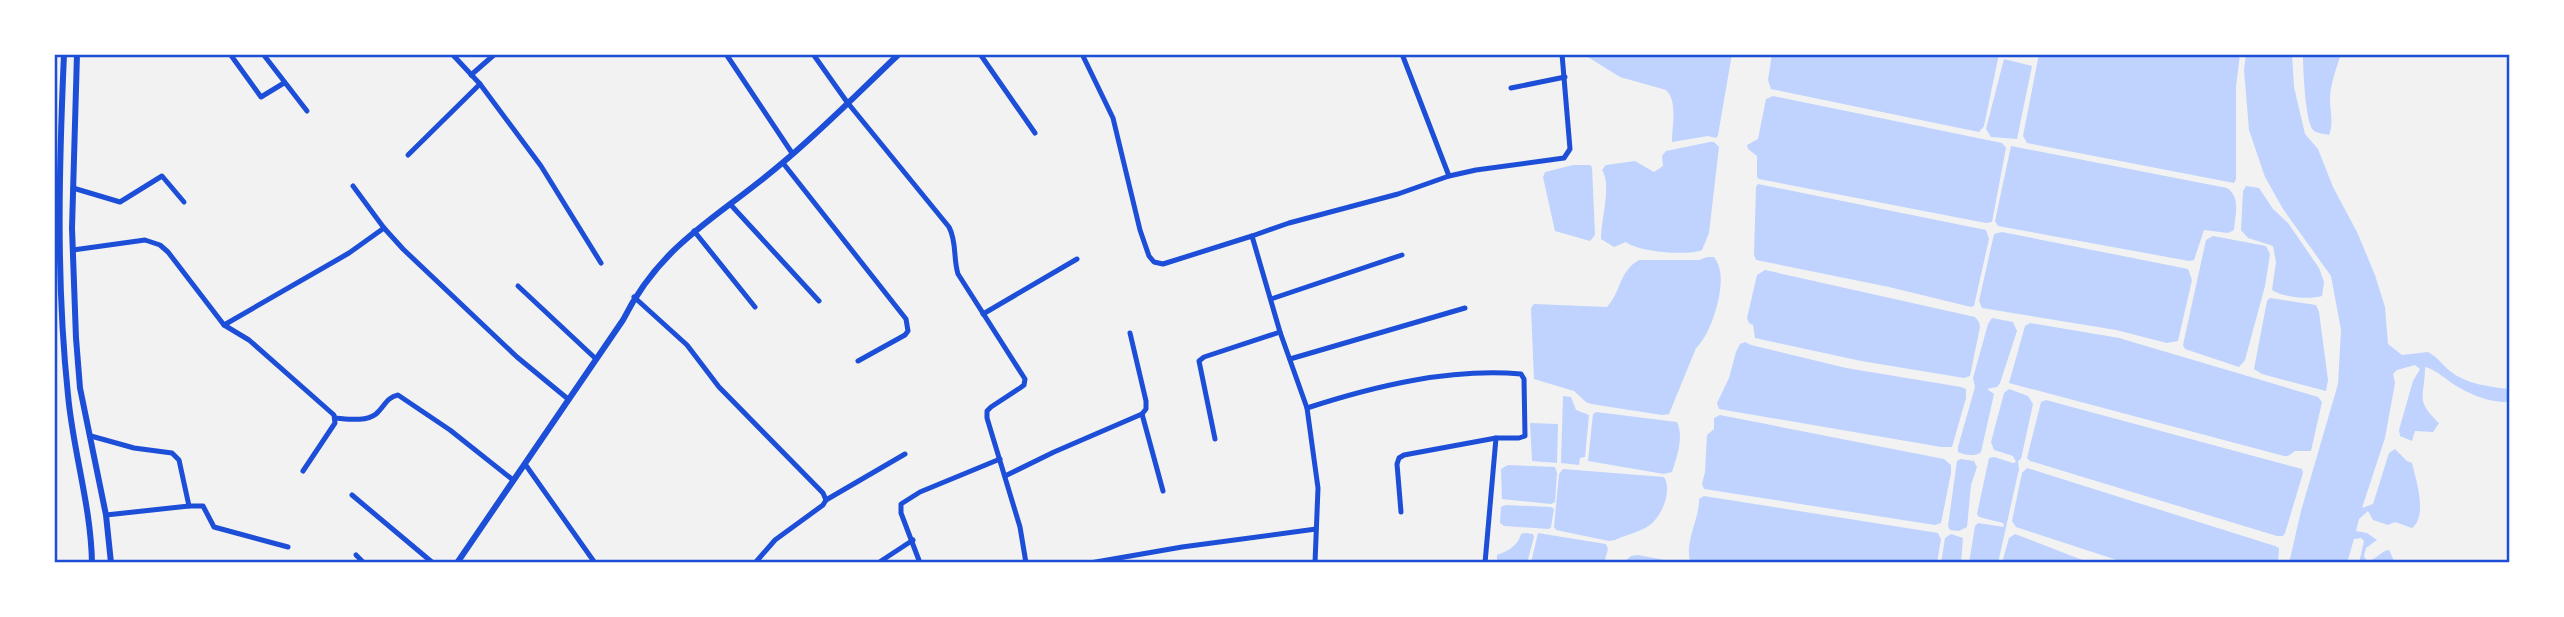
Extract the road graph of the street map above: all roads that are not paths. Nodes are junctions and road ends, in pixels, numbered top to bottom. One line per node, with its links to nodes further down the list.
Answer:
1 (64, 54): 60 (street)
2 (77, 54): 27 (street)
3 (230, 54): 16 (street)
4 (263, 54): 16 (street)
5 (452, 54): 14 (street)
6 (495, 54): 14 (street)
7 (726, 54): 22 (street)
8 (813, 54): 19 (street)
9 (899, 54): 19 (street)
10 (980, 54): 21 (street)
11 (1082, 54): 32 (street)
12 (1402, 54): 25 (street)
13 (1562, 54): 15 (street)
14 (471, 75): 17 (street)
15 (1565, 77): 18 (street); 25 (street)
16 (284, 83): 20 (street)
17 (480, 84): 23 (street); 36 (street)
18 (1511, 88)
19 (847, 103): 22 (street); 43 (street)
20 (307, 111)
21 (1035, 133)
22 (792, 153): 24 (street)
23 (408, 155)
24 (783, 163): 29 (street); 49 (street)
25 (1449, 176): 32 (street)
26 (353, 186): 30 (street)
27 (73, 188): 28 (street); 33 (street)
28 (184, 202)
29 (730, 204): 31 (street); 40 (street)
30 (384, 228): 44 (street); 50 (street)
31 (694, 231): 38 (street); 41 (street)
32 (1251, 236): 39 (street)
33 (73, 250): 44 (street); 54 (street)
34 (1402, 255): 39 (street)
35 (1077, 259): 43 (street)
36 (601, 263)
37 (518, 286): 47 (street)
38 (634, 297): 47 (street); 67 (street)
39 (1271, 299): 45 (street)
40 (820, 300)
41 (755, 307)
42 (1465, 308): 48 (street)
43 (983, 314): 59 (street)
44 (224, 325): 53 (street)
45 (1280, 332): 48 (street); 56 (street)
46 (1130, 333): 52 (street)
47 (596, 359): 50 (street)
48 (1290, 359): 51 (street)
49 (858, 361)
50 (568, 399): 61 (street)
51 (1307, 408): 55 (street); 71 (street)
52 (1142, 414): 63 (street); 65 (street)
53 (335, 418): 62 (street); 64 (street)
54 (90, 436): 58 (street); 68 (street)
55 (1496, 438): 69 (street); 89 (street)
56 (1215, 439)
57 (905, 454): 67 (street)
58 (94, 457): 60 (street); 70 (street)
59 (1000, 459): 63 (street); 74 (street)
60 (78, 460): 73 (street)
61 (525, 464): 64 (street); 82 (street)
62 (303, 471)
63 (1005, 476): 86 (street)
64 (513, 480): 81 (street)
65 (1163, 491)
66 (352, 495): 80 (street)
67 (825, 499): 83 (street)
68 (189, 506): 70 (street); 75 (street)
69 (1401, 512)
70 (106, 515): 72 (street)
71 (1316, 529): 87 (street); 88 (street)
72 (109, 537): 73 (street); 78 (street)
73 (92, 539): 77 (street)
74 (913, 540): 84 (street); 85 (street)
75 (288, 547)
76 (356, 555): 79 (street)
77 (92, 563)
78 (111, 563)
79 (364, 563)
80 (433, 563)
81 (457, 563)
82 (595, 563)
83 (755, 563)
84 (878, 563)
85 (919, 563)
86 (1026, 563)
87 (1090, 563)
88 (1315, 563)
89 (1485, 563)

